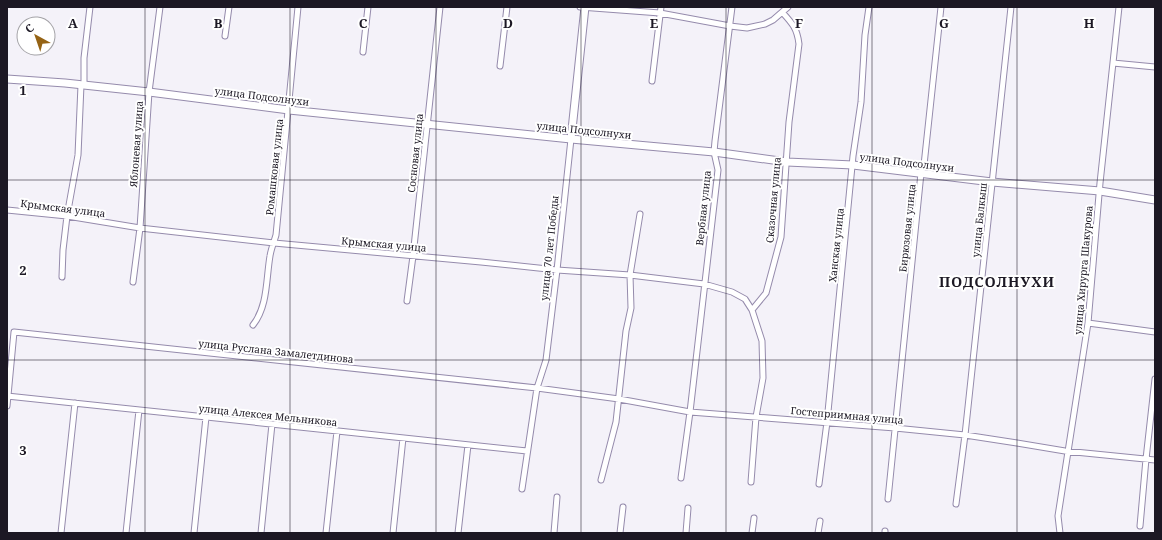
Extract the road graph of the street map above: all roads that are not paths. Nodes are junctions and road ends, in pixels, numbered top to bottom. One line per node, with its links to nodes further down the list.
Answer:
1 (90, 7): 26 (street)
2 (160, 7): 27 (street, Яблоневая улица)
3 (229, 7): 19 (street)
4 (298, 7): 28 (street, Ромашковая улица)
5 (368, 7): 20 (street)
6 (440, 7): 29 (street, Сосновая улица)
7 (507, 7): 22 (street)
8 (580, 7): 9 (street)
9 (585, 7): 16 (street); 30 (street, улица 70 лет Победы)
10 (732, 7): 18 (street, Вербная улица)
11 (788, 7): 17 (street)
12 (869, 7): 33 (street, Ханская улица)
13 (941, 7): 34 (street, Бирюзовая улица)
14 (1011, 7): 35 (street, улица Балкыш)
15 (1119, 7): 21 (street, улица Хирурга Шакурова)
16 (660, 10): 18 (street); 25 (street)
17 (782, 12): 18 (street); 32 (street, Сказочная улица)
18 (730, 26): 31 (street, Вербная улица)
19 (225, 36)
20 (363, 52)
21 (1113, 63): 23 (street); 36 (street, улица Хирурга Шакурова)
22 (500, 66)
23 (1155, 67)
24 (8, 81): 26 (street, улица Подсолнухи)
25 (652, 81)
26 (82, 85): 27 (street, улица Подсолнухи); 40 (street)
27 (149, 92): 28 (street, улица Подсолнухи); 41 (street, Яблоневая улица)
28 (288, 110): 29 (street, улица Подсолнухи); 42 (street, Ромашковая улица)
29 (427, 123): 30 (street, улица Подсолнухи); 43 (street, Сосновая улица)
30 (571, 139): 31 (street, улица Подсолнухи); 44 (street, улица 70 лет Победы)
31 (714, 152): 32 (street, улица Подсолнухи); 48 (street, Вербная улица)
32 (787, 162): 33 (street, улица Подсолнухи); 50 (street, Сказочная улица)
33 (853, 165): 34 (street, улица Подсолнухи); 64 (street, Ханская улица)
34 (921, 173): 35 (street, улица Подсолнухи); 66 (street, Бирюзовая улица)
35 (992, 182): 36 (street, улица Подсолнухи); 68 (street, улица Балкыш)
36 (1100, 191): 37 (street, улица Подсолнухи); 51 (street, улица Хирурга Шакурова)
37 (1155, 200)
38 (7, 210): 40 (street, Крымская улица)
39 (640, 214): 45 (street)
40 (67, 216): 41 (street, Крымская улица); 46 (street)
41 (140, 228): 42 (street, Крымская улица); 47 (street, Яблоневая улица)
42 (274, 243): 43 (street, Крымская улица); 52 (street, Ромашковая улица)
43 (413, 256): 44 (street, Крымская улица); 49 (street, Сосновая улица)
44 (557, 270): 45 (street, Крымская улица); 55 (street, улица 70 лет Победы)
45 (630, 275): 48 (street, Крымская улица); 57 (street)
46 (62, 277)
47 (133, 282)
48 (704, 284): 50 (street, Крымская улица); 61 (street, Вербная улица)
49 (406, 301)
50 (752, 310): 63 (street)
51 (1088, 323): 53 (street); 72 (street, улица Хирурга Шакурова)
52 (253, 325)
53 (1155, 332)
54 (1155, 379): 73 (street)
55 (537, 388): 56 (street, улица Руслана Замалетдинова); 57 (street, Гостеприимная улица); 71 (street, улица 70 лет Победы)
56 (8, 396): 58 (street, улица Алексея Мельникова); 59 (street)
57 (619, 398): 61 (street, Гостеприимная улица); 76 (street)
58 (74, 404): 60 (street, улица Алексея Мельникова); 88 (street)
59 (7, 406)
60 (139, 410): 62 (street, улица Алексея Мельникова); 89 (street)
61 (690, 412): 63 (street, Гостеприимная улица); 75 (street, Вербная улица)
62 (206, 417): 65 (street, улица Алексея Мельникова); 90 (street)
63 (756, 417): 64 (street, Гостеприимная улица); 77 (street)
64 (827, 422): 66 (street, Гостеприимная улица); 78 (street, Ханская улица)
65 (272, 424): 67 (street, улица Алексея Мельникова); 91 (street)
66 (895, 428): 68 (street, Гостеприимная улица); 81 (street, Бирюзовая улица)
67 (337, 431): 69 (street, улица Алексея Мельникова); 92 (street)
68 (965, 435): 72 (street, Гостеприимная улица); 82 (street, улица Балкыш)
69 (403, 438): 70 (street, улица Алексея Мельникова); 93 (street)
70 (468, 445): 71 (street, улица Алексея Мельникова); 94 (street)
71 (527, 451): 79 (street, улица 70 лет Победы)
72 (1068, 451): 73 (street, Гостеприимная улица); 100 (street, улица Хирурга Шакурова)
73 (1146, 459): 74 (street, Гостеприимная улица); 87 (street)
74 (1155, 460)
75 (681, 478)
76 (601, 480)
77 (751, 482)
78 (819, 484)
79 (522, 489)
80 (557, 497): 95 (street)
81 (888, 499)
82 (956, 504)
83 (623, 507): 96 (street)
84 (688, 508): 97 (street)
85 (754, 518): 98 (street)
86 (820, 521): 99 (street)
87 (1140, 526)
88 (61, 533)
89 (126, 533)
90 (194, 533)
91 (261, 533)
92 (326, 533)
93 (392, 533)
94 (458, 533)
95 (554, 533)
96 (620, 533)
97 (686, 533)
98 (752, 533)
99 (818, 533)
100 (1060, 533)

